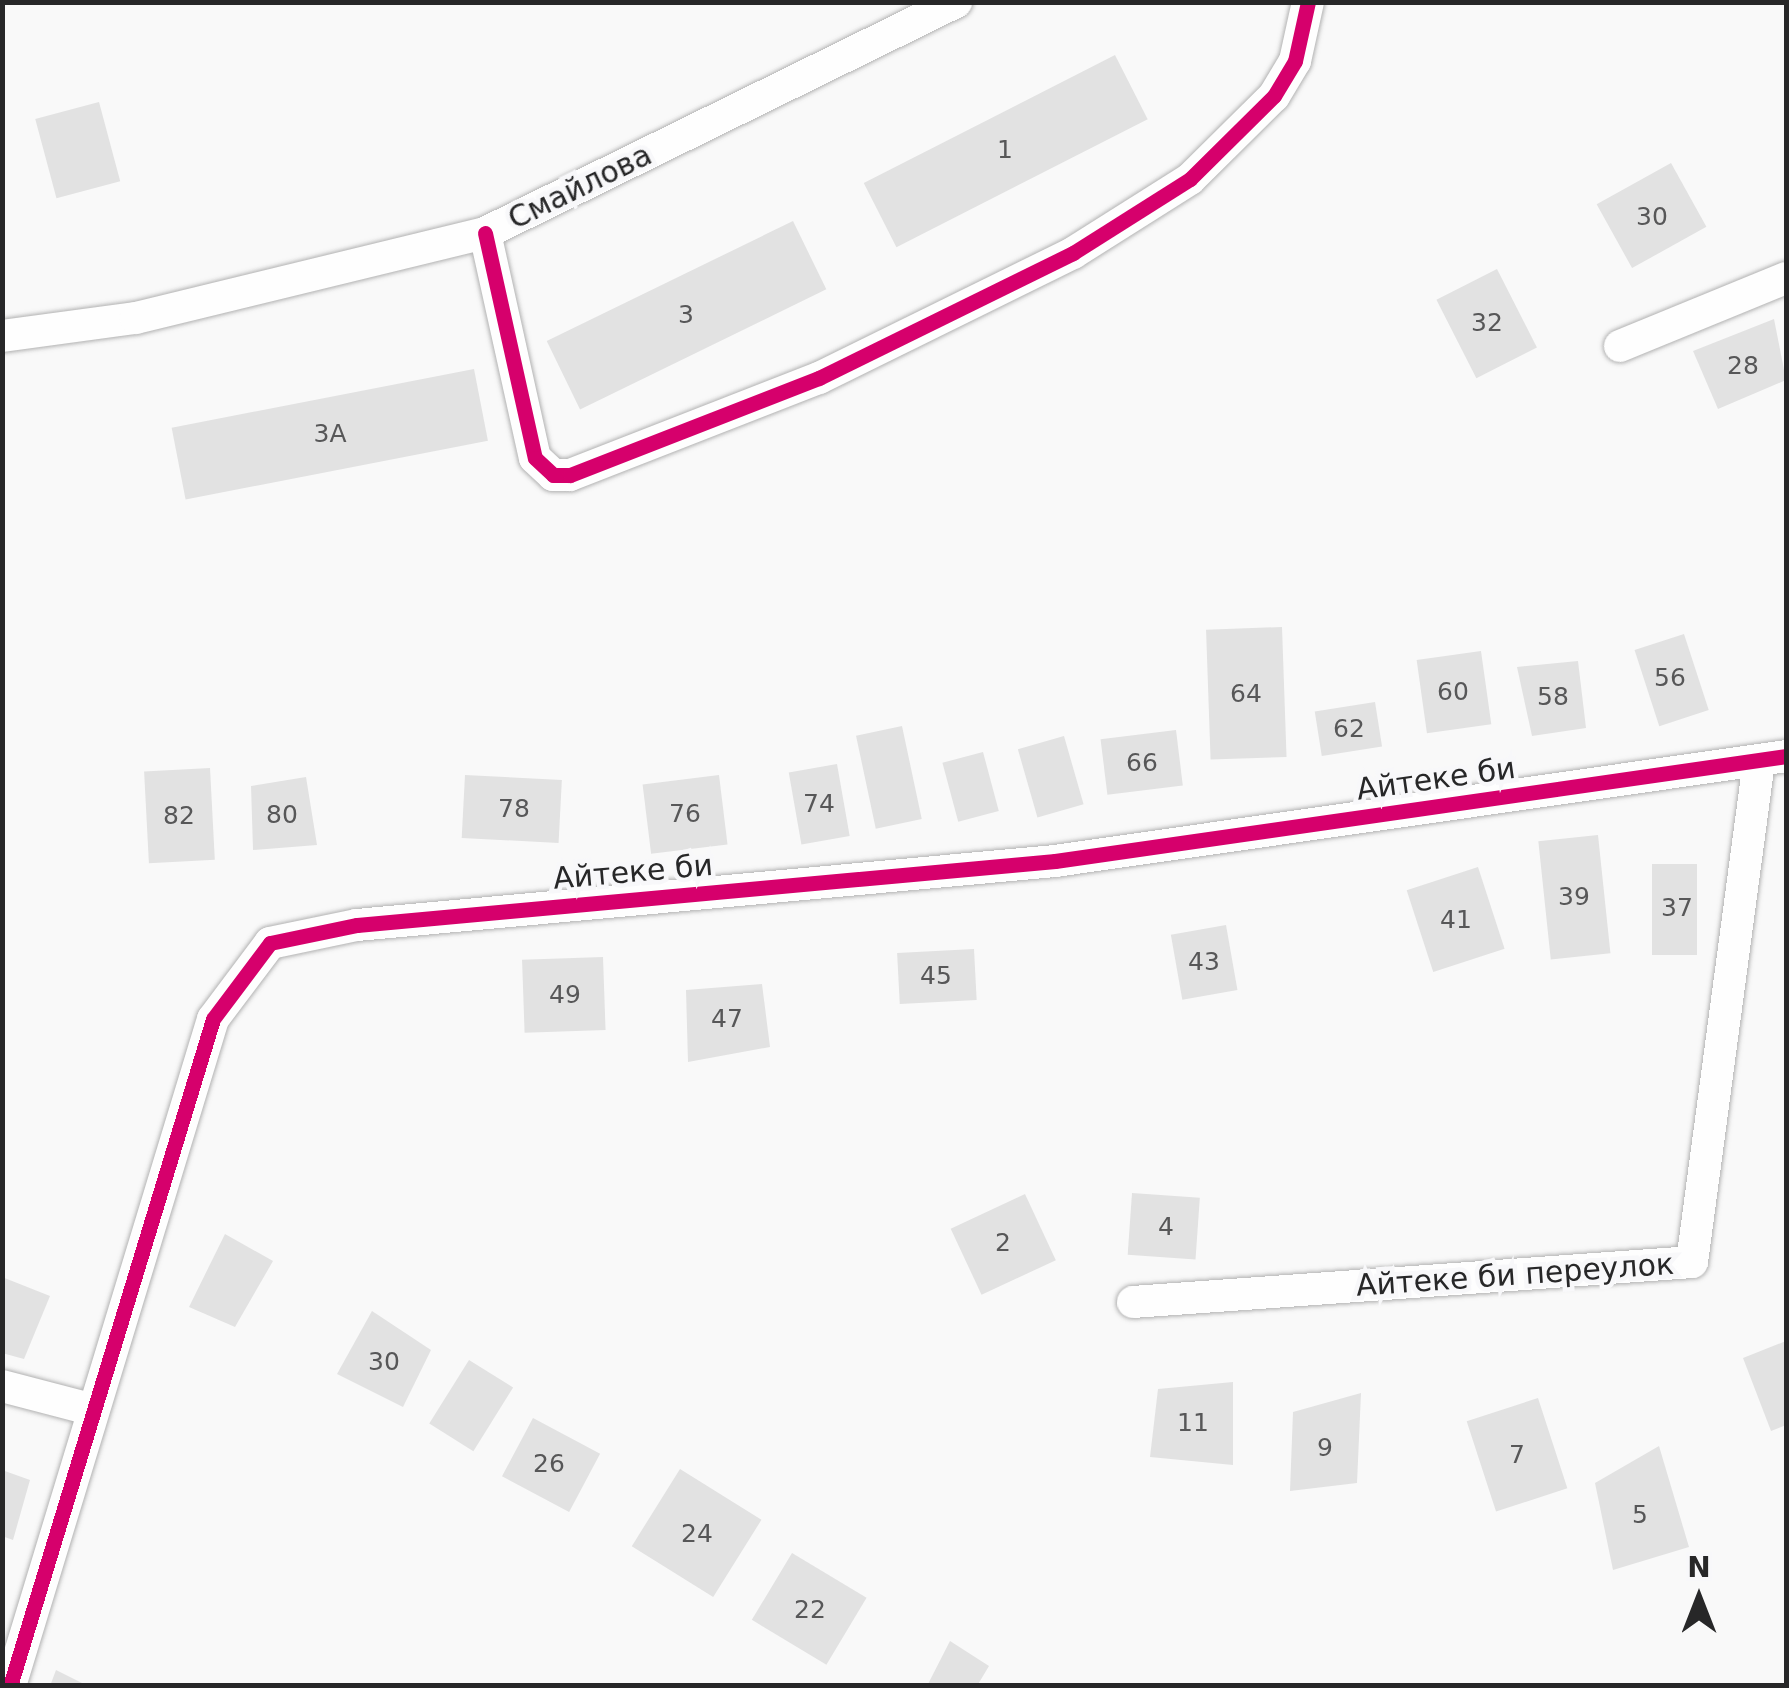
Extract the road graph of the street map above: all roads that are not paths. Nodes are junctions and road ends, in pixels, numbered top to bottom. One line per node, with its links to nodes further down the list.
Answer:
1 (1308, 2): 3 (street)
2 (940, 6): 3 (street, Смайлова)
3 (486, 233): 5 (street, Смайлова)
4 (1786, 278): 6 (street)
5 (2, 336)
6 (1620, 346)
7 (1773, 758): 8 (street, Айтеке би переулок); 10 (street, Айтеке би)
8 (1133, 1302)
9 (2, 1386): 10 (street)
10 (90, 1409): 11 (street, Айтеке би)
11 (10, 1686)

